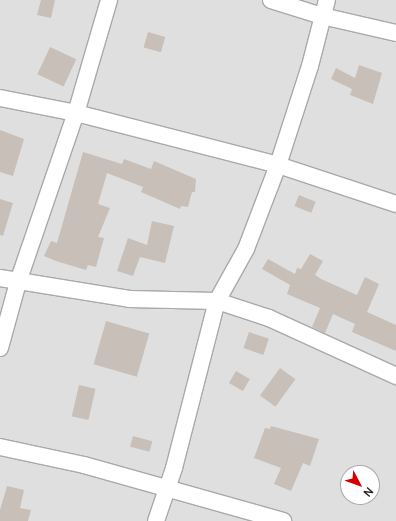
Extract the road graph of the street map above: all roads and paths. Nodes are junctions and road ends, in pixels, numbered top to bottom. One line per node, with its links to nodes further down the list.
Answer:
1 (109, 0): 7 (street)
2 (271, 0): 4 (street)
3 (326, 0): 4 (street)
4 (322, 16): 5 (street); 8 (street)
5 (396, 33)
6 (0, 98): 7 (street)
7 (76, 113): 8 (street); 11 (street)
8 (278, 165): 9 (street); 12 (street)
9 (396, 204)
10 (0, 278): 11 (street)
11 (18, 282): 12 (street); 13 (street)
12 (217, 301): 14 (street); 16 (street)
13 (0, 348)
14 (396, 376)
15 (0, 447): 16 (street)
16 (167, 488): 17 (street); 18 (street)
17 (156, 521)
18 (283, 521)

